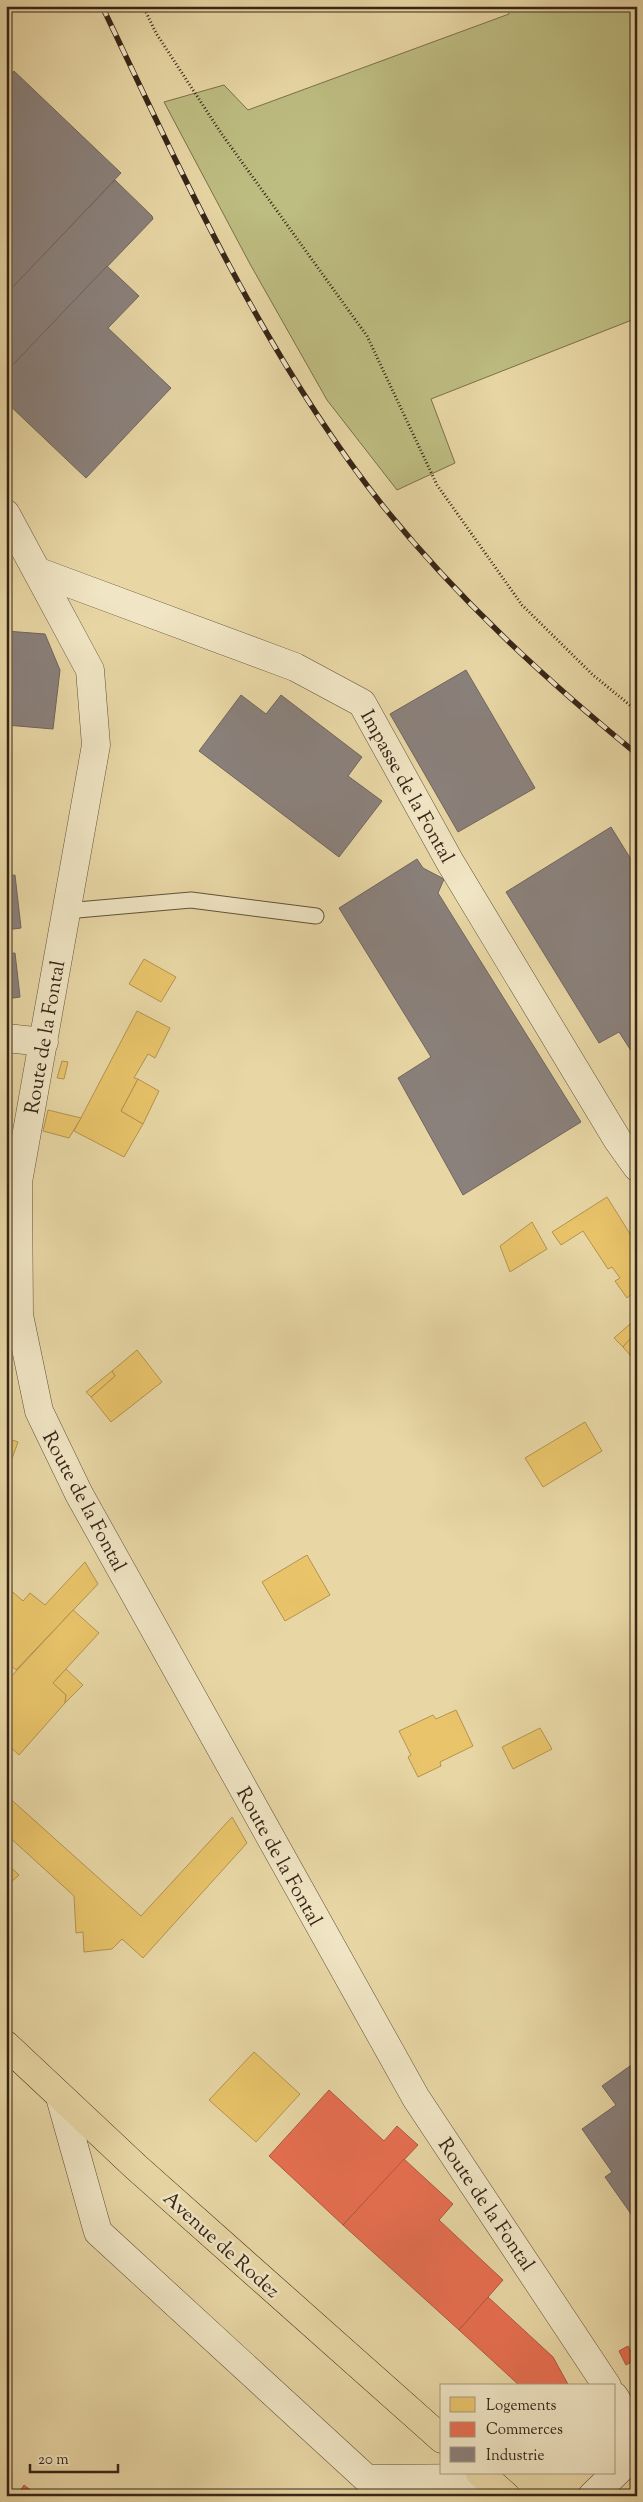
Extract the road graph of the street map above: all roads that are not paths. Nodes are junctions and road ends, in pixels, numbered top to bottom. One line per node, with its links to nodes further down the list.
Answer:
1 (8, 526): 2 (street, Route de la Fontal)
2 (39, 572): 3 (street, Route de la Fontal); 7 (street, Impasse de la Fontal)
3 (66, 911): 4 (lane); 6 (street, Route de la Fontal)
4 (316, 916)
5 (6, 1038): 6 (street)
6 (44, 1042): 10 (street, Route de la Fontal)
7 (637, 1167)
8 (6, 2045): 9 (main road, Avenue de Rodez)
9 (60, 2097): 12 (main road, Avenue de Rodez); 16 (street)
10 (607, 2384)
11 (616, 2399): 13 (street)
12 (440, 2437)
13 (631, 2459): 14 (street)
14 (616, 2473)
15 (615, 2474): 17 (street)
16 (491, 2482)
17 (592, 2496)

